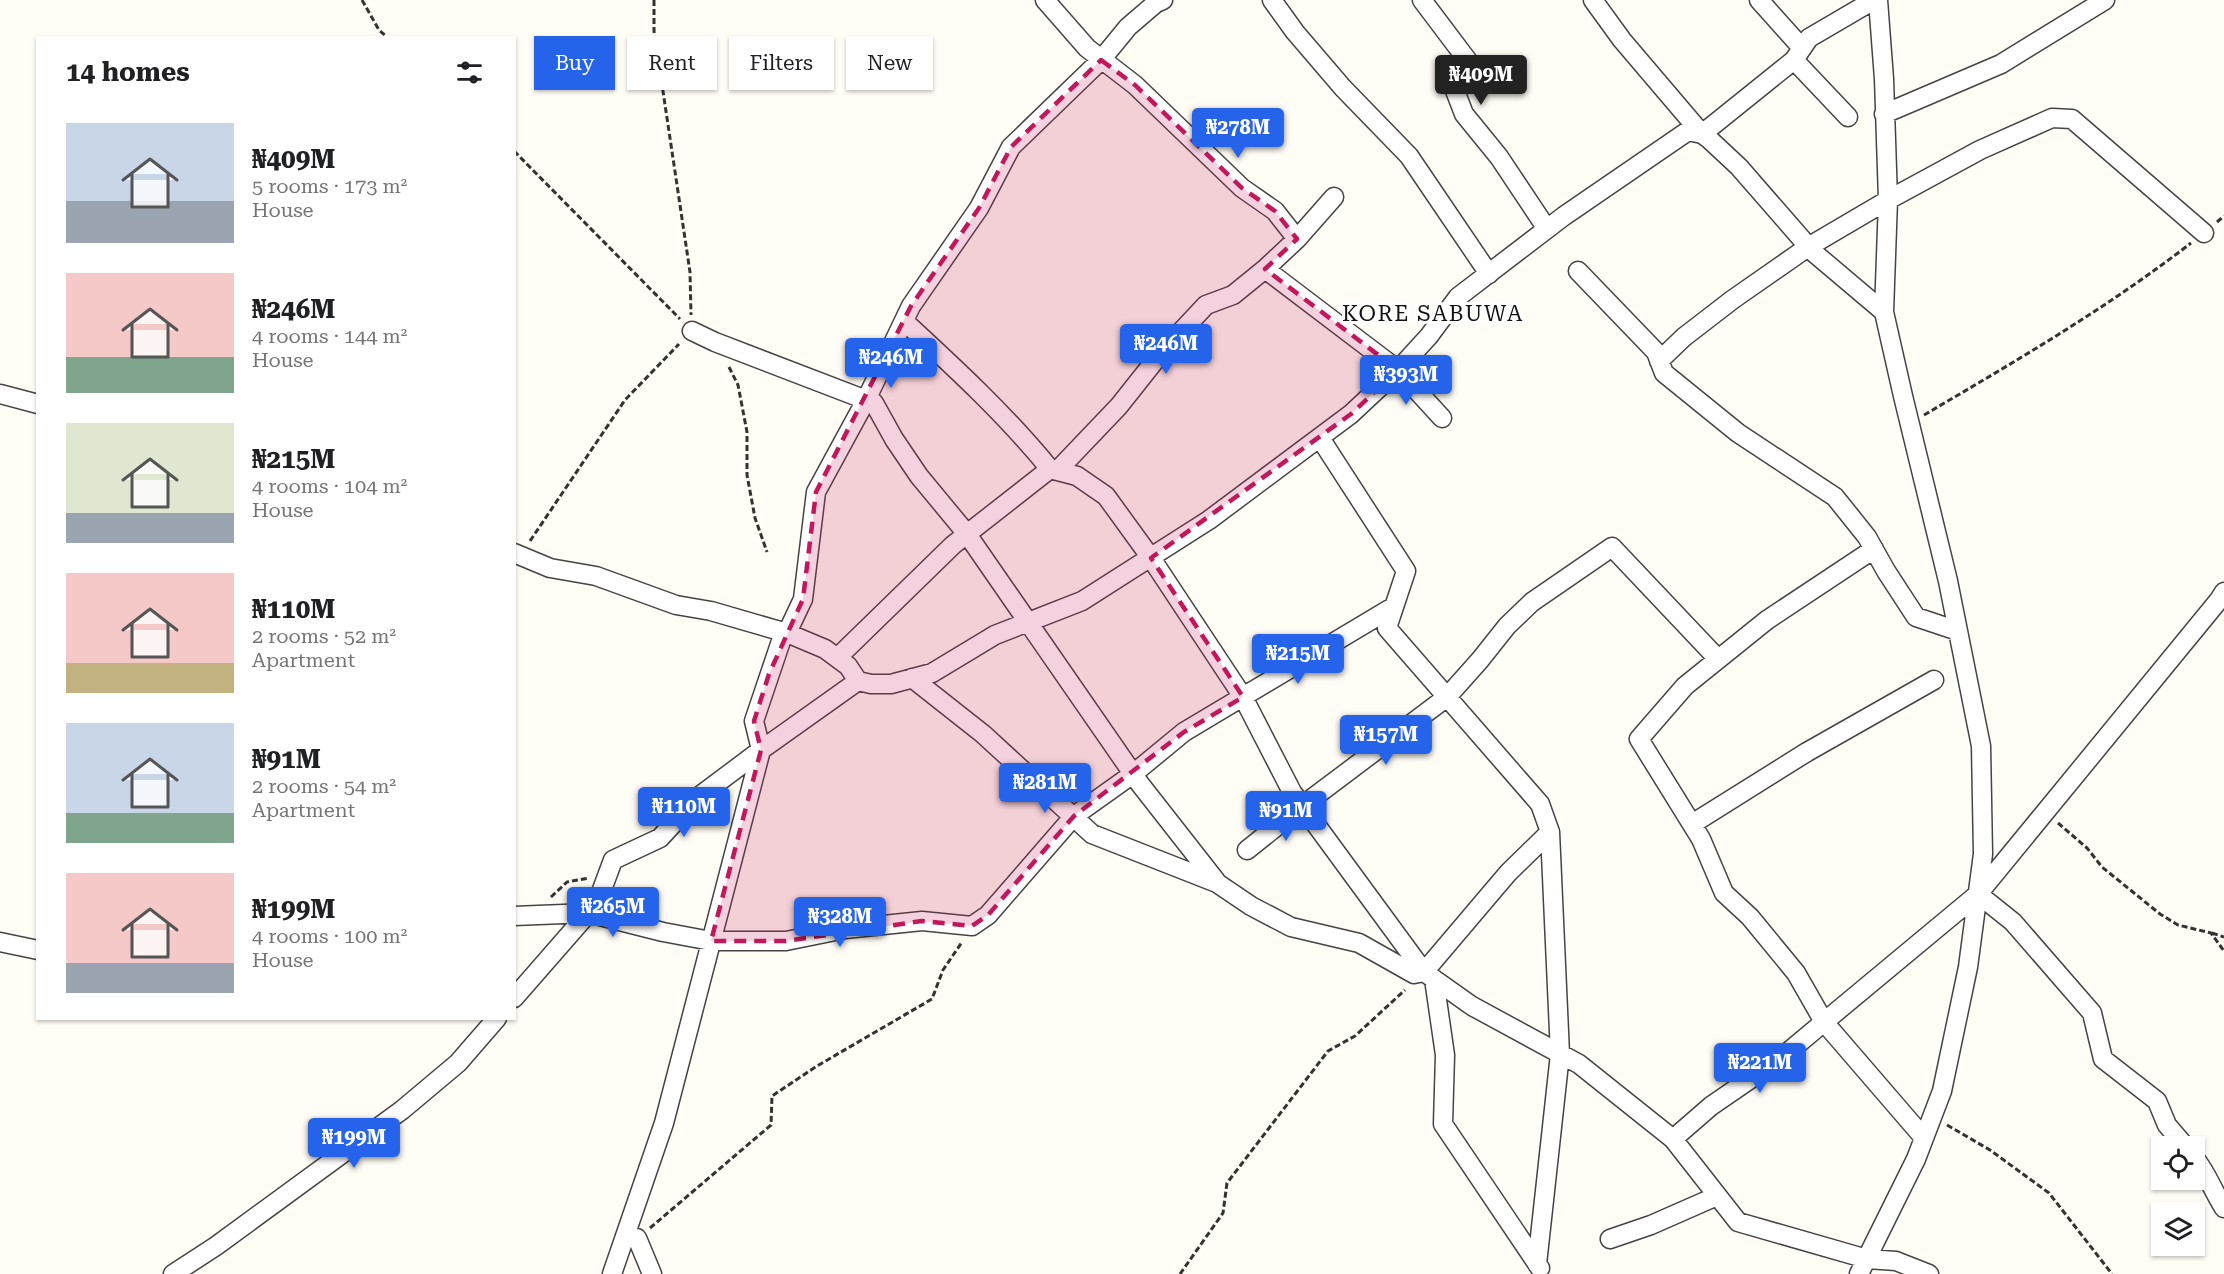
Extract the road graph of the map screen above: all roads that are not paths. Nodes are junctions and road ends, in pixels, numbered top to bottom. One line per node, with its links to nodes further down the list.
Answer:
1 (1045, 0): 10 (street)
2 (1163, 0): 10 (street)
3 (1272, 0): 22 (street)
4 (1422, 0): 16 (street)
5 (1593, 0): 13 (street)
6 (1759, 0): 9 (street)
7 (1876, 0): 9 (street); 11 (street)
8 (2105, 0): 11 (street)
9 (1798, 54): 12 (street); 13 (street)
10 (1101, 60): 18 (street); 24 (street)
11 (1884, 114): 15 (street)
12 (1848, 117)
13 (1702, 134): 16 (street); 19 (street)
14 (1334, 197): 18 (street)
15 (1888, 200): 17 (street); 19 (street); 23 (street)
16 (1547, 229): 22 (street)
17 (2204, 233)
18 (1297, 238): 20 (street)
19 (1808, 247): 23 (street); 26 (street)
20 (1265, 269): 27 (street); 33 (street)
21 (1578, 271): 26 (street)
22 (1489, 274): 27 (street)
23 (1884, 312): 41 (street)
24 (904, 321): 29 (street); 33 (street)
25 (692, 331): 29 (street)
26 (1659, 361): 35 (street)
27 (1398, 370): 31 (street); 32 (street)
28 (0, 394): 30 (street)
29 (866, 400): 34 (street); 42 (street)
30 (36, 403)
31 (1442, 418)
32 (1320, 438): 37 (street); 39 (street)
33 (1054, 470): 34 (street); 37 (street)
34 (967, 534): 40 (street); 43 (street)
35 (1874, 549): 41 (street); 44 (street)
36 (517, 554): 42 (street)
37 (1151, 558): 40 (street); 48 (street)
38 (2224, 592): 58 (street)
39 (1394, 607): 48 (street); 49 (street)
40 (1029, 622): 45 (street); 51 (street)
41 (1958, 631): 58 (street)
42 (787, 633): 43 (street); 50 (street)
43 (837, 658): 47 (street)
44 (1718, 659): 49 (street); 54 (street)
45 (912, 678): 47 (street); 53 (street)
46 (1934, 680): 54 (street)
47 (858, 681): 50 (street)
48 (1243, 697): 51 (street); 52 (street)
49 (1447, 697): 52 (street); 55 (street)
50 (760, 750): 59 (street); 61 (street)
51 (1133, 774): 53 (street); 57 (street)
52 (1302, 806): 56 (street); 64 (street)
53 (1074, 816): 57 (street); 61 (street)
54 (1692, 824): 67 (street)
55 (1550, 832): 64 (street); 68 (street)
56 (1247, 850)
57 (1217, 883): 64 (street)
58 (1978, 894): 67 (street); 69 (street); 70 (street)
59 (588, 913): 60 (street); 61 (street); 65 (street)
60 (523, 915)
61 (711, 941): 80 (street)
62 (0, 942): 63 (street)
63 (36, 950)
64 (1429, 976): 68 (street); 78 (street)
65 (516, 996)
66 (495, 1020): 79 (street)
67 (1824, 1022): 70 (street); 71 (street)
68 (1560, 1054): 71 (street); 78 (street)
69 (2177, 1136)
70 (1924, 1138): 77 (street)
71 (1673, 1139): 73 (street)
72 (2205, 1170): 74 (street)
73 (1717, 1196): 76 (street); 77 (street)
74 (2224, 1208)
75 (637, 1238): 81 (street)
76 (1610, 1239)
77 (1863, 1267): 82 (street)
78 (1540, 1269)
79 (173, 1274)
80 (612, 1274)
81 (652, 1274)
82 (1929, 1274)

